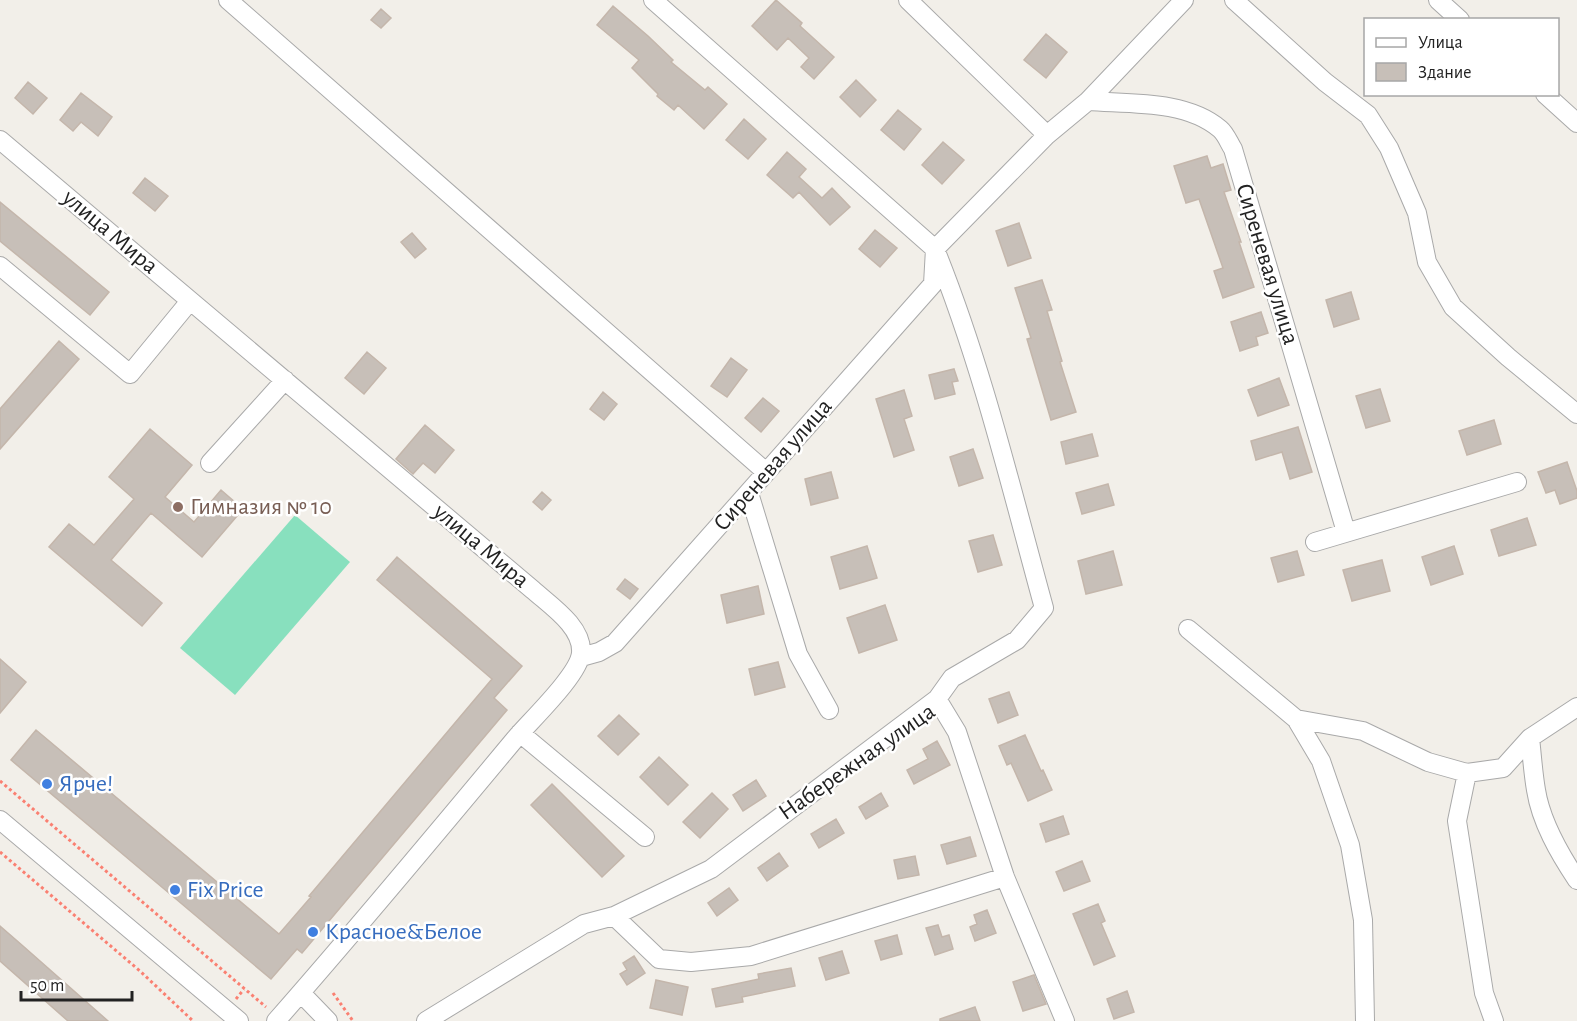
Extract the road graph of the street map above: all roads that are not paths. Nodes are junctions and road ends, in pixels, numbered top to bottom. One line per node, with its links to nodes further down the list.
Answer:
1 (228, 0): 19 (street)
2 (653, 0): 13 (street)
3 (908, 0): 11 (street)
4 (1184, 0): 9 (street)
5 (1234, 0): 17 (street)
6 (1438, 0): 7 (street)
7 (1458, 18)
8 (1547, 96): 10 (street)
9 (1088, 101): 11 (street); 22 (street, Сиреневая улица)
10 (1577, 123)
11 (1047, 135): 13 (street)
12 (0, 140): 15 (street, улица Мира)
13 (935, 249): 19 (street, Сиреневая улица); 26 (street)
14 (0, 266): 15 (street)
15 (190, 301): 16 (street, улица Мира)
16 (285, 380): 18 (street); 25 (street, улица Мира)
17 (1577, 414)
18 (210, 463)
19 (766, 472): 21 (street, Сиреневая улица)
20 (1517, 482): 22 (street)
21 (749, 493): 25 (street, Сиреневая улица); 28 (street)
22 (1346, 532): 23 (street)
23 (1315, 542)
24 (1188, 629): 29 (street)
25 (581, 657): 30 (street)
26 (938, 699): 35 (street, Набережная улица); 37 (street, Набережная улица)
27 (1577, 708): 31 (street)
28 (829, 710)
29 (1296, 719): 32 (street); 44 (street)
30 (520, 733): 34 (street); 38 (street)
31 (1530, 738): 32 (street); 36 (street)
32 (1467, 773): 45 (street)
33 (0, 820): 39 (street)
34 (645, 837)
35 (1005, 877): 37 (street); 43 (street, Набережная улица)
36 (1577, 880)
37 (614, 916): 42 (street, Набережная улица)
38 (301, 993): 40 (street); 41 (street)
39 (239, 1021)
40 (276, 1021)
41 (328, 1021)
42 (426, 1021)
43 (1065, 1021)
44 (1365, 1021)
45 (1494, 1021)

